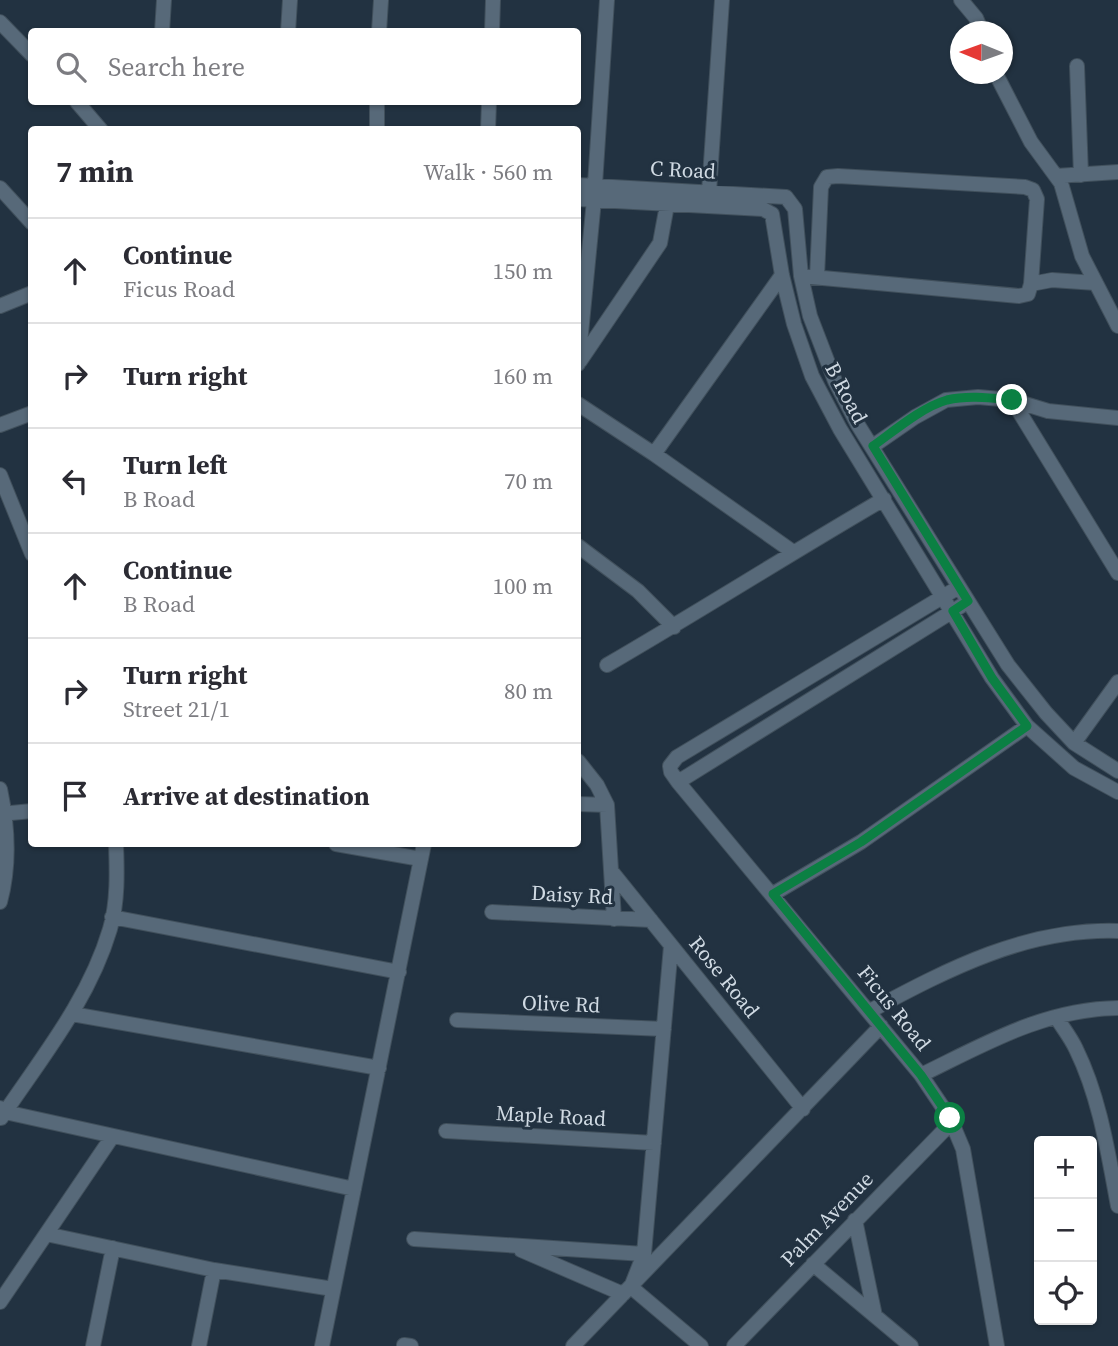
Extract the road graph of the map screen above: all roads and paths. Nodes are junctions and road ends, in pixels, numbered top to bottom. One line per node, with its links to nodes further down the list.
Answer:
1 (164, 0): 11 (street)
2 (290, 0): 12 (street)
3 (381, 0): 13 (street)
4 (493, 0): 14 (street)
5 (607, 0): 30 (street)
6 (722, 0): 29 (street)
7 (947, 0): 8 (street)
8 (961, 1): 9 (street)
9 (977, 21)
10 (0, 22): 15 (street)
11 (162, 28)
12 (288, 28)
13 (379, 28)
14 (492, 28)
15 (28, 51)
16 (1077, 66): 25 (street)
17 (1001, 84): 26 (street)
18 (80, 105): 21 (street)
19 (377, 105): 22 (street)
20 (489, 105): 23 (street)
21 (98, 126)
22 (377, 126)
23 (488, 126)
24 (1118, 172): 25 (street)
25 (1081, 175): 26 (street)
26 (1056, 176): 39 (street)
27 (581, 186): 30 (street, C Road)
28 (0, 188): 35 (street)
29 (709, 192): 30 (street, C Road); 31 (street, C Road)
30 (595, 193): 32 (street, C Road); 33 (street, C Road); 44 (street)
31 (786, 197): 34 (street); 37 (street, B Road)
32 (581, 198)
33 (667, 205): 34 (street, C Road); 45 (street)
34 (772, 214): 36 (street, B Road)
35 (28, 219)
36 (782, 275): 52 (street); 54 (street, B Road)
37 (802, 276): 38 (street); 51 (street, B Road)
38 (817, 277): 40 (street); 40 (street)
39 (1096, 283): 40 (street); 43 (street)
40 (1031, 284)
41 (28, 295): 42 (street)
42 (0, 306)
43 (1118, 326)
44 (581, 335)
45 (581, 362)
46 (1012, 400): 49 (street); 51 (street); 58 (street)
47 (581, 406): 52 (street)
48 (28, 414): 50 (street)
49 (1118, 418)
50 (0, 425)
51 (873, 446): 59 (street, B Road)
52 (654, 454): 57 (street)
53 (0, 475): 55 (street)
54 (884, 499): 57 (street); 60 (street, B Road)
55 (28, 542)
56 (581, 548): 63 (street)
57 (793, 551): 63 (street)
58 (1118, 573)
59 (959, 587): 60 (street); 61 (street, B Road)
60 (944, 597): 62 (street, B Road); 70 (street)
61 (968, 601): 62 (street); 67 (street, B Road)
62 (953, 611): 66 (street, B Road); 70 (street)
63 (674, 627): 64 (street)
64 (607, 665)
65 (1118, 682): 67 (street)
66 (1027, 726): 72 (street, B Road); 82 (street)
67 (1074, 743): 69 (street, B Road)
68 (581, 765): 74 (street)
69 (1118, 771)
70 (678, 782): 82 (street, Ficus Road)
71 (0, 789): 76 (street)
72 (1118, 792)
73 (581, 804): 74 (street)
74 (607, 805): 81 (street)
75 (28, 811): 76 (street)
76 (2, 814): 83 (street)
77 (116, 847): 85 (street)
78 (353, 847): 80 (street)
79 (423, 847): 80 (street)
80 (421, 859): 90 (street)
81 (612, 872): 86 (street); 87 (street, Rose Road)
82 (773, 894): 92 (street, Ficus Road)
83 (0, 902)
84 (492, 912): 86 (street, Daisy Rd)
85 (112, 917): 90 (street); 93 (street)
86 (614, 919): 87 (street, Daisy Rd)
87 (651, 920): 89 (street, Rose Road)
88 (1118, 931): 92 (street)
89 (671, 946): 97 (street); 100 (street, Rose Road)
90 (399, 972): 98 (street)
91 (1118, 1008): 94 (street)
92 (870, 1011): 96 (street, Ficus Road)
93 (72, 1014): 98 (street); 101 (street)
94 (1056, 1017): 99 (street); 104 (street)
95 (457, 1020): 97 (street, Olive Rd)
96 (881, 1026): 99 (street, Ficus Road); 100 (street)
97 (664, 1029): 106 (street)
98 (379, 1068): 107 (street)
99 (921, 1075): 102 (street, Ficus Road)
100 (803, 1109): 118 (street)
101 (2, 1113): 105 (street)
102 (952, 1122): 109 (street, Palm Avenue); 130 (street, Ficus Road)
103 (446, 1131): 106 (street, Maple Road)
104 (1112, 1136): 108 (street)
105 (112, 1137): 107 (street); 110 (street)
106 (654, 1143): 114 (street)
107 (354, 1189): 117 (street)
108 (1118, 1206)
109 (855, 1220): 115 (street, Palm Avenue); 120 (street)
110 (46, 1234): 113 (street); 119 (street)
111 (414, 1239): 112 (street)
112 (510, 1245): 114 (street); 118 (street)
113 (113, 1248): 116 (street); 123 (street)
114 (644, 1254): 118 (street)
115 (813, 1264): 120 (street); 121 (street, Palm Avenue)
116 (214, 1270): 117 (street); 124 (street)
117 (333, 1289): 125 (street)
118 (627, 1290): 127 (street); 128 (street)
119 (0, 1302)
120 (874, 1316): 129 (street)
121 (742, 1343)
122 (404, 1345): 126 (street)
123 (93, 1346)
124 (200, 1346)
125 (322, 1346)
126 (411, 1346)
127 (573, 1346)
128 (701, 1346)
129 (911, 1346)
130 (997, 1346)

